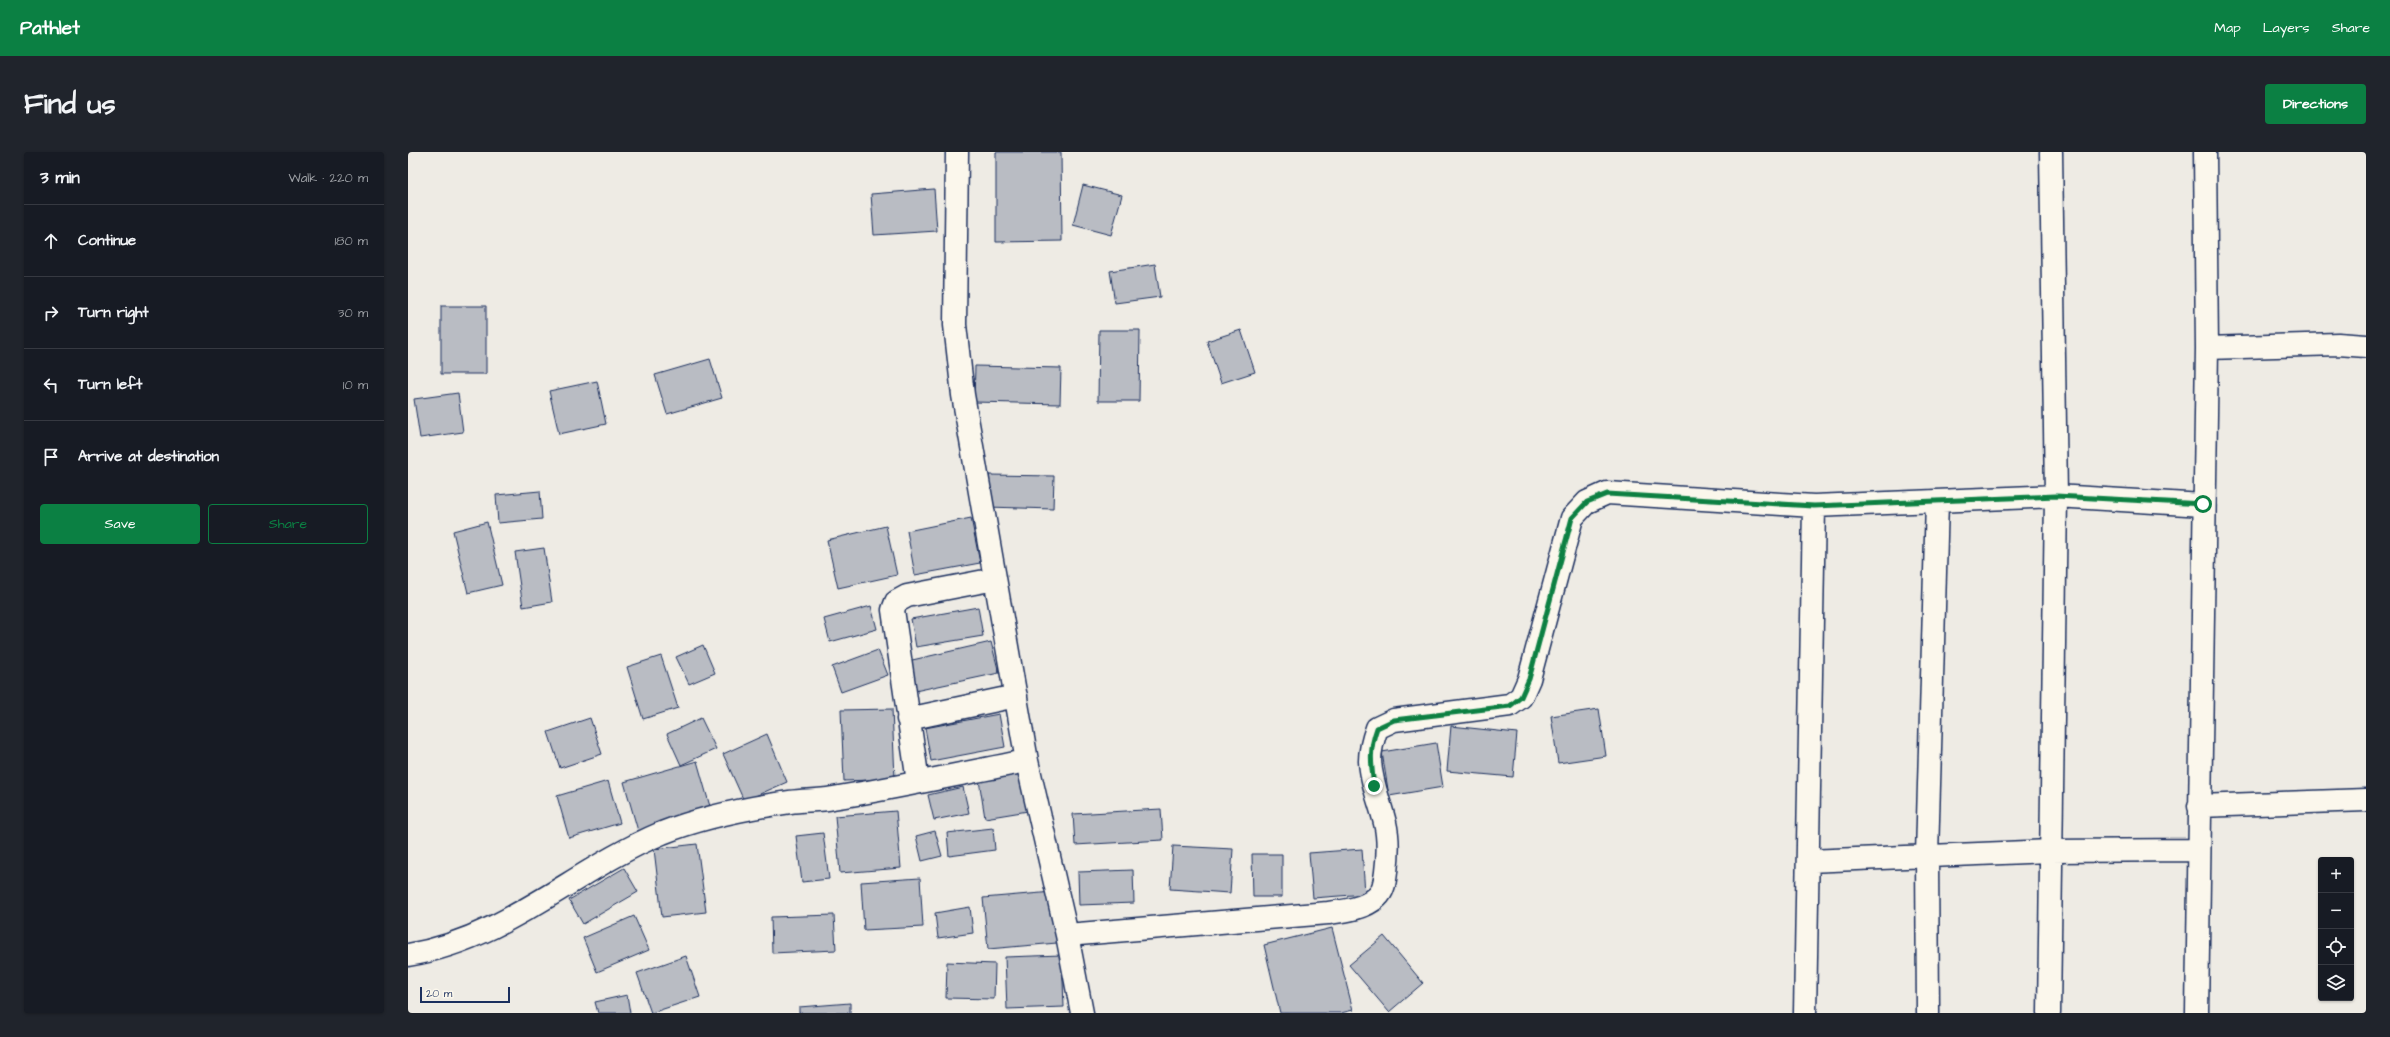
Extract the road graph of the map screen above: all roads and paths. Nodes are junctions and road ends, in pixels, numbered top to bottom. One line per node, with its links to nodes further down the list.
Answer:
1 (957, 152): 10 (street)
2 (2051, 152): 6 (street)
3 (2205, 152): 5 (street)
4 (2366, 346): 5 (street)
5 (2207, 348): 8 (street)
6 (2056, 496): 7 (street); 8 (street); 18 (street)
7 (1937, 500): 9 (street); 19 (street)
8 (2203, 504): 16 (street)
9 (1814, 506): 20 (street); 21 (street)
10 (995, 579): 11 (street); 12 (street)
11 (1016, 696): 12 (street); 13 (street)
12 (908, 719): 14 (street)
13 (1027, 761): 14 (street); 21 (street)
14 (918, 782): 22 (street)
15 (2366, 800): 16 (street)
16 (2199, 806): 17 (street)
17 (2198, 850): 18 (street); 27 (street)
18 (2050, 851): 19 (street); 26 (street)
19 (1927, 855): 20 (street); 25 (street)
20 (1808, 862): 24 (street)
21 (1067, 935): 23 (street)
22 (408, 955)
23 (1082, 1013)
24 (1805, 1013)
25 (1928, 1013)
26 (2049, 1013)
27 (2197, 1013)

